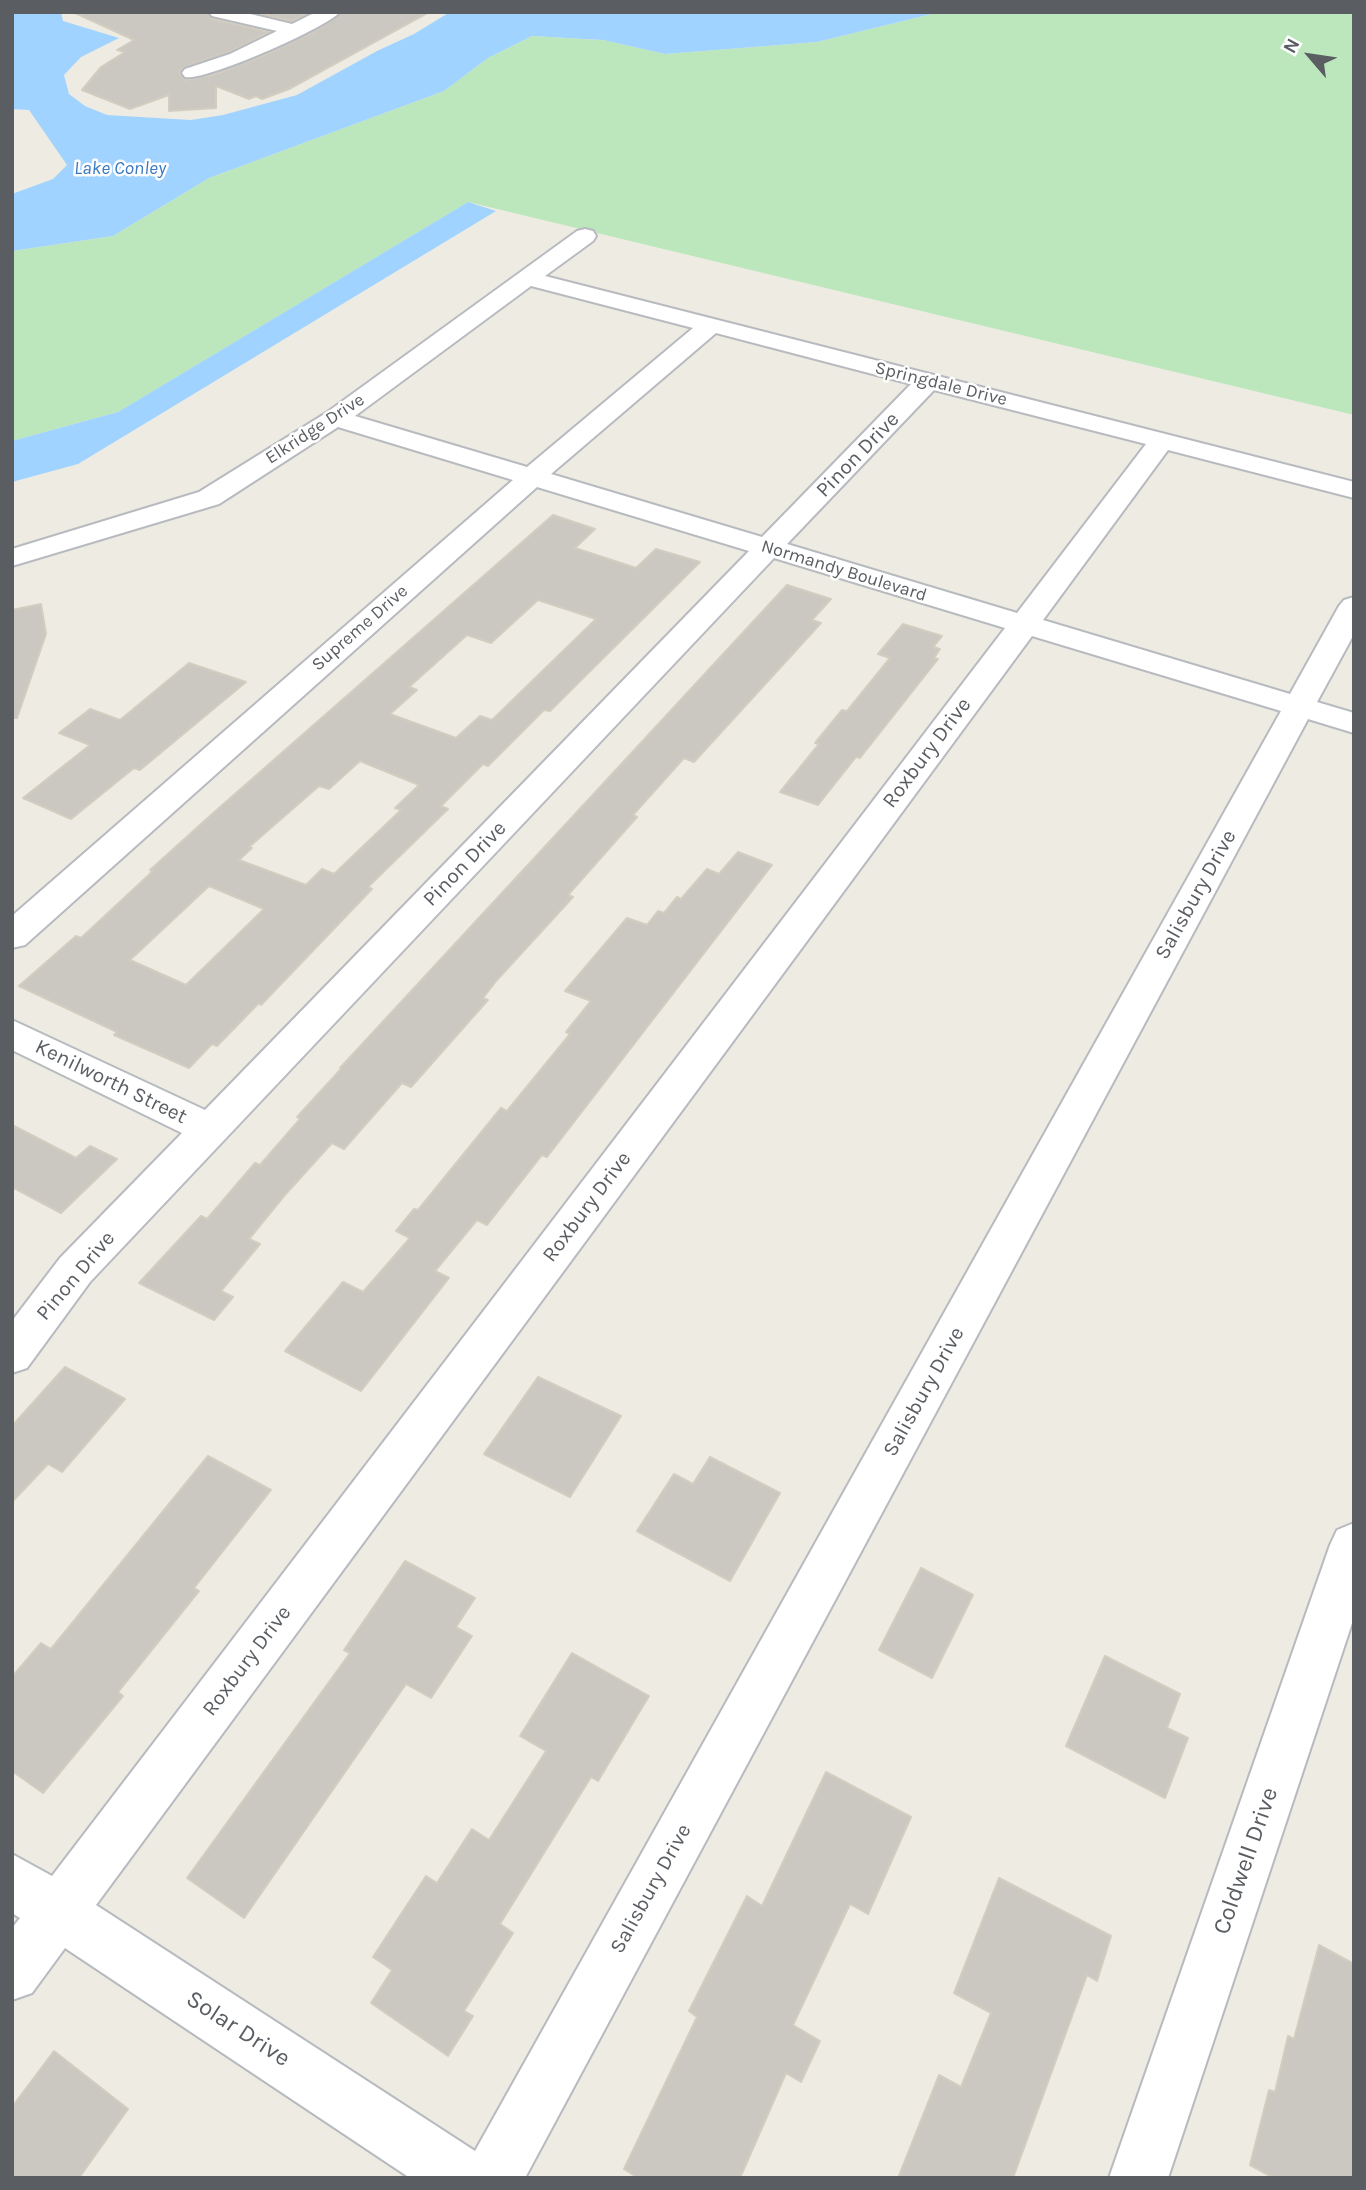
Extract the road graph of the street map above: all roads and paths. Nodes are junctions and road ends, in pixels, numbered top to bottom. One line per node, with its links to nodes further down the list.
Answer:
1 (218, 12): 3 (street)
2 (331, 12): 3 (street)
3 (295, 30): 4 (street)
4 (192, 73)
5 (585, 236): 6 (street, Elkridge Drive)
6 (528, 278): 7 (street, Springdale Drive); 9 (street, Elkridge Drive)
7 (711, 325): 8 (street, Springdale Drive); 11 (street, Supreme Drive)
8 (928, 381): 10 (street, Springdale Drive); 13 (street, Pinon Drive)
9 (335, 418): 11 (street, Normandy Boulevard); 14 (street, Elkridge Drive)
10 (1162, 441): 12 (street, Springdale Drive); 16 (street, Roxbury Drive)
11 (533, 476): 13 (street, Normandy Boulevard); 19 (street, Supreme Drive)
12 (1354, 490)
13 (769, 548): 16 (street, Normandy Boulevard); 21 (street, Pinon Drive)
14 (12, 558)
15 (1354, 606): 17 (street, Salisbury Drive)
16 (1024, 624): 17 (street, Normandy Boulevard); 25 (street, Roxbury Drive)
17 (1299, 707): 18 (street, Normandy Boulevard); 28 (street, Salisbury Drive)
18 (1354, 723)
19 (12, 936)
20 (12, 1034): 21 (street, Kenilworth Street)
21 (209, 1129): 22 (street, Pinon Drive)
22 (12, 1355)
23 (1354, 1545): 29 (street, Coldwell Drive)
24 (12, 1881): 25 (street, Solar Drive)
25 (59, 1912): 26 (street, Roxbury Drive); 27 (street, Solar Drive)
26 (12, 1973)
27 (463, 2178)
28 (493, 2178)
29 (1138, 2178)

